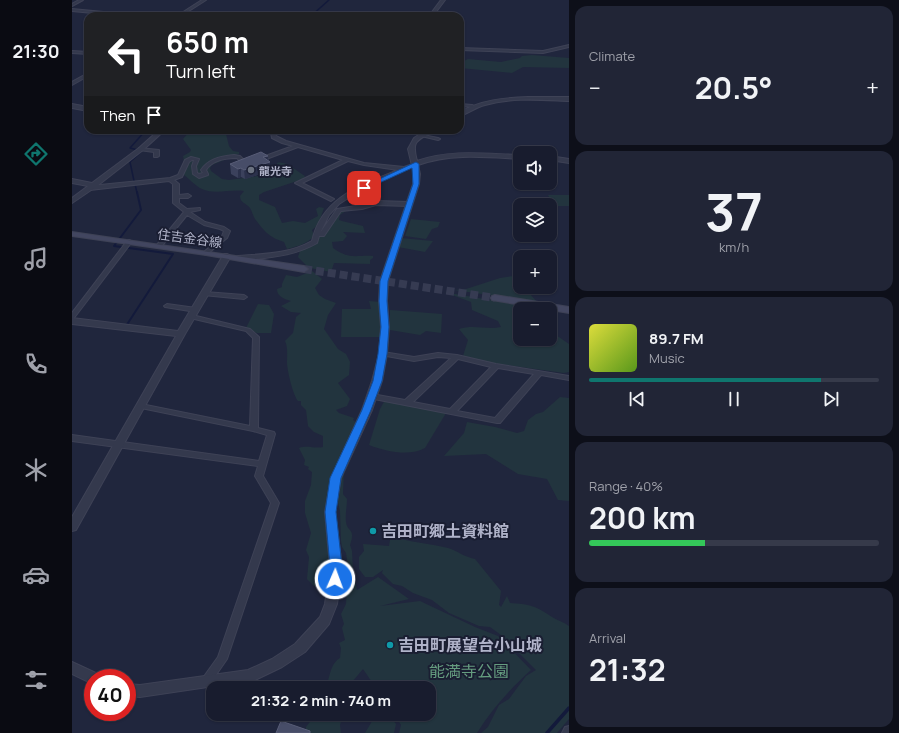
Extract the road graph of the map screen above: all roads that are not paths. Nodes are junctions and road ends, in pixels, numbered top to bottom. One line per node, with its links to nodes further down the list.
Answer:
1 (81, 0): 4 (street)
2 (204, 0): 7 (street)
3 (444, 0): 8 (street)
4 (72, 5)
5 (72, 10): 6 (street)
6 (93, 12)
7 (185, 12)
8 (434, 12)
9 (569, 46): 10 (street)
10 (464, 49)
11 (72, 52): 12 (street)
12 (84, 53)
13 (84, 76): 14 (street)
14 (72, 84)
15 (569, 99): 18 (street)
16 (464, 105): 18 (street)
17 (72, 106): 19 (street)
18 (472, 106): 20 (street)
19 (84, 108)
20 (464, 111)
21 (158, 134): 26 (street)
22 (273, 134): 25 (street)
23 (421, 135): 24 (street); 35 (street)
24 (438, 139)
25 (298, 146): 30 (street); 34 (street)
26 (140, 150): 27 (street); 40 (street)
27 (157, 156)
28 (513, 157): 35 (street)
29 (220, 159): 33 (street); 34 (street); 38 (street)
30 (348, 159): 37 (street); 43 (street)
31 (557, 159): 32 (street)
32 (569, 161)
33 (226, 162)
34 (246, 164): 36 (street)
35 (416, 164): 37 (street); 45 (street)
36 (237, 166)
37 (405, 169): 49 (street)
38 (170, 180): 40 (street); 42 (street)
39 (72, 181): 40 (street)
40 (92, 186): 44 (street)
41 (188, 196): 42 (street)
42 (176, 197): 47 (street)
43 (331, 199)
44 (72, 201)
45 (409, 204): 49 (street); 65 (street)
46 (198, 209): 47 (street)
47 (187, 212): 51 (street); 52 (street)
48 (72, 234): 50 (main road, 住吉金谷線)
49 (317, 234): 54 (street)
50 (123, 243): 51 (main road, 住吉金谷線); 62 (street)
51 (159, 246): 52 (main road, 住吉金谷線)
52 (206, 253): 53 (main road, 住吉金谷線)
53 (227, 256): 54 (main road, 住吉金谷線); 56 (street)
54 (238, 258): 55 (main road, 住吉金谷線)
55 (304, 268)
56 (205, 294): 57 (street); 61 (street)
57 (244, 297)
58 (495, 298): 60 (main road)
59 (167, 306): 61 (street)
60 (569, 310)
61 (194, 313): 64 (street); 74 (street)
62 (72, 317)
63 (72, 321): 64 (street)
64 (181, 334): 72 (street)
65 (383, 354): 66 (street); 70 (street)
66 (457, 357): 67 (street); 71 (street)
67 (496, 366): 68 (street); 73 (street)
68 (539, 373): 69 (street); 73 (street)
69 (569, 378)
70 (372, 396): 71 (street); 81 (street)
71 (407, 403): 73 (street)
72 (141, 406): 74 (street); 76 (street)
73 (451, 412)
74 (254, 429): 77 (street)
75 (72, 438): 76 (street)
76 (119, 445): 77 (street); 78 (street)
77 (263, 464): 81 (street)
78 (72, 527)
79 (72, 668): 80 (street)
80 (84, 674)
81 (204, 683): 82 (street)
82 (136, 691)

